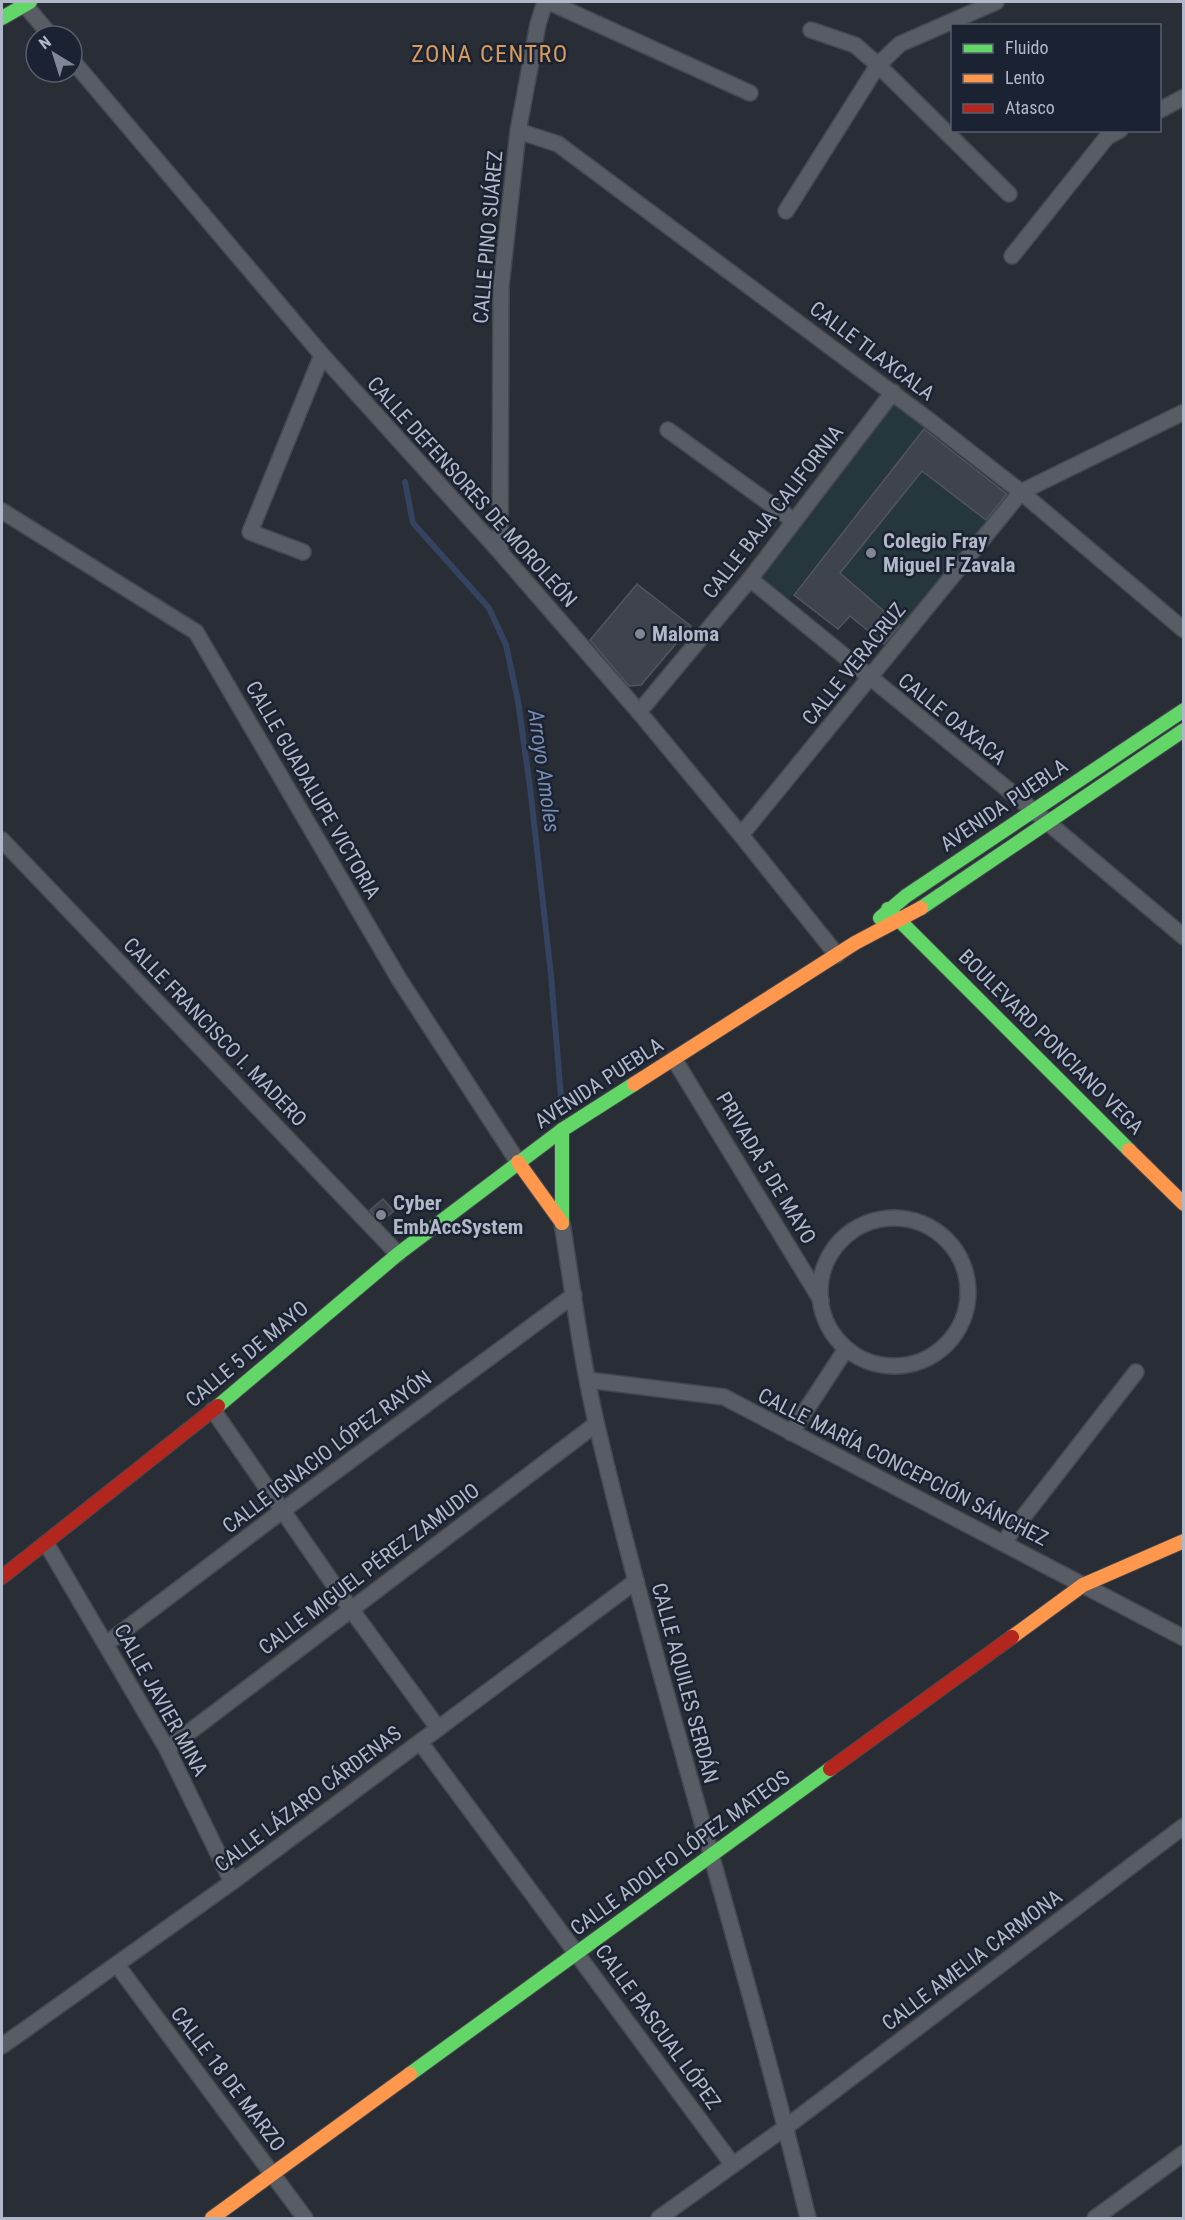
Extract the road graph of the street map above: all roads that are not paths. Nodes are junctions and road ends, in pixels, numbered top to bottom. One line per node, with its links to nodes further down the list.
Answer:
1 (547, 2): 9 (street); 12 (street, CALLE PINO SUÁREZ)
2 (996, 2): 7 (street)
3 (27, 3): 4 (street); 5 (street)
4 (2, 18)
5 (42, 24)
6 (811, 30): 7 (street)
7 (878, 65): 14 (street); 15 (street)
8 (84, 74): 17 (street, CALLE DEFENSORES DE MOROLEÓN)
9 (750, 93)
10 (1184, 97): 11 (street)
11 (1161, 109)
12 (518, 131): 18 (street, CALLE TLAXCALA); 25 (street, CALLE PINO SUÁREZ)
13 (1116, 132): 16 (street)
14 (1009, 194)
15 (786, 211)
16 (1012, 256)
17 (322, 355): 24 (street); 25 (street, CALLE DEFENSORES DE MOROLEÓN)
18 (893, 392): 21 (street, CALLE TLAXCALA); 23 (street, CALLE BAJA CALIFORNIA)
19 (1184, 412): 21 (street, CALLE VERACRUZ)
20 (668, 430): 23 (street)
21 (1022, 492): 27 (street, CALLE TLAXCALA); 28 (street, CALLE VERACRUZ)
22 (2, 511): 43 (street, CALLE GUADALUPE VICTORIA)
23 (794, 521): 26 (street, CALLE BAJA CALIFORNIA)
24 (303, 552)
25 (500, 552): 30 (street, CALLE DEFENSORES DE MOROLEÓN)
26 (750, 579): 28 (street, CALLE OAXACA); 30 (street, CALLE BAJA CALIFORNIA)
27 (1184, 630)
28 (870, 679): 32 (street, CALLE OAXACA); 34 (street, CALLE VERACRUZ)
29 (1184, 710): 32 (street, AVENIDA PUEBLA)
30 (639, 712): 34 (street, CALLE DEFENSORES DE MOROLEÓN)
31 (1184, 730): 33 (street, AVENIDA PUEBLA)
32 (1034, 812): 33 (street, CALLE OAXACA); 36 (street, AVENIDA PUEBLA)
33 (1047, 823): 37 (street, AVENIDA PUEBLA); 38 (street, CALLE OAXACA)
34 (741, 835): 40 (street, CALLE DEFENSORES DE MOROLEÓN)
35 (2, 840): 46 (street, CALLE FRANCISCO I. MADERO)
36 (888, 909): 37 (street, BOULEVARD PONCIANO VEGA); 39 (street, AVENIDA PUEBLA)
37 (899, 921): 39 (street, AVENIDA PUEBLA); 44 (street, BOULEVARD PONCIANO VEGA)
38 (1184, 938)
39 (855, 943): 40 (street, AVENIDA PUEBLA)
40 (837, 955): 41 (street, AVENIDA PUEBLA)
41 (674, 1059): 42 (street, AVENIDA PUEBLA); 48 (street, PRIVADA 5 DE MAYO)
42 (562, 1130): 43 (street, AVENIDA PUEBLA); 45 (street, CALLE AQUILES SERDÁN)
43 (518, 1162): 45 (street, CALLE AQUILES SERDÁN); 46 (street, CALLE 5 DE MAYO)
44 (1183, 1203)
45 (562, 1223): 47 (street, CALLE AQUILES SERDÁN)
46 (398, 1254): 52 (street, CALLE 5 DE MAYO)
47 (574, 1295): 51 (street, CALLE AQUILES SERDÁN); 55 (street, CALLE IGNACIO LÓPEZ RAYÓN)
48 (821, 1300): 49 (street, PRIVADA 5 DE MAYO); 49 (street, PRIVADA 5 DE MAYO)
49 (846, 1349): 54 (street)
50 (1136, 1372): 58 (street)
51 (588, 1380): 53 (street, CALLE AQUILES SERDÁN); 54 (street, CALLE MARÍA CONCEPCIÓN SÁNCHEZ)
52 (213, 1410): 55 (street); 57 (street, CALLE 5 DE MAYO)
53 (596, 1424): 60 (street, CALLE AQUILES SERDÁN); 62 (street, CALLE MIGUEL PÉREZ ZAMUDIO)
54 (791, 1433): 58 (street, CALLE MARÍA CONCEPCIÓN SÁNCHEZ)
55 (282, 1511): 62 (street); 64 (street, CALLE IGNACIO LÓPEZ RAYÓN)
56 (1184, 1541): 61 (street, CALLE ADOLFO LÓPEZ MATEOS)
57 (46, 1543): 59 (street, CALLE 5 DE MAYO); 64 (street, CALLE JAVIER MINA)
58 (1003, 1543): 61 (street, CALLE MARÍA CONCEPCIÓN SÁNCHEZ)
59 (2, 1577)
60 (636, 1581): 65 (street, CALLE LÁZARO CÁRDENAS); 69 (street, CALLE AQUILES SERDÁN)
61 (1083, 1585): 63 (street, CALLE MARÍA CONCEPCIÓN SÁNCHEZ); 69 (street, CALLE ADOLFO LÓPEZ MATEOS)
62 (350, 1608): 65 (street); 67 (street, CALLE MIGUEL PÉREZ ZAMUDIO)
63 (1184, 1638)
64 (106, 1644): 67 (street, CALLE JAVIER MINA)
65 (438, 1728): 66 (street, CALLE LÁZARO CÁRDENAS)
66 (420, 1742): 70 (street, CALLE LÁZARO CÁRDENAS); 71 (street, CALLE PASCUAL LÓPEZ)
67 (167, 1749): 70 (street, CALLE JAVIER MINA)
68 (1184, 1826): 74 (street, CALLE AMELIA CARMONA)
69 (710, 1856): 71 (street, CALLE ADOLFO LÓPEZ MATEOS); 74 (street, CALLE AQUILES SERDÁN)
70 (232, 1882): 72 (street, CALLE LÁZARO CÁRDENAS)
71 (578, 1954): 76 (street, CALLE PASCUAL LÓPEZ); 77 (street, CALLE ADOLFO LÓPEZ MATEOS)
72 (117, 1965): 73 (street, CALLE LÁZARO CÁRDENAS); 77 (street, CALLE 18 DE MARZO)
73 (2, 2046)
74 (786, 2127): 76 (street, CALLE AMELIA CARMONA); 81 (street, CALLE AQUILES SERDÁN)
75 (1184, 2153): 82 (street)
76 (733, 2164): 80 (street, CALLE AMELIA CARMONA)
77 (272, 2173): 78 (street, CALLE ADOLFO LÓPEZ MATEOS); 79 (street, CALLE 18 DE MARZO)
78 (212, 2218)
79 (306, 2218)
80 (659, 2218)
81 (808, 2218)
82 (1095, 2218)

